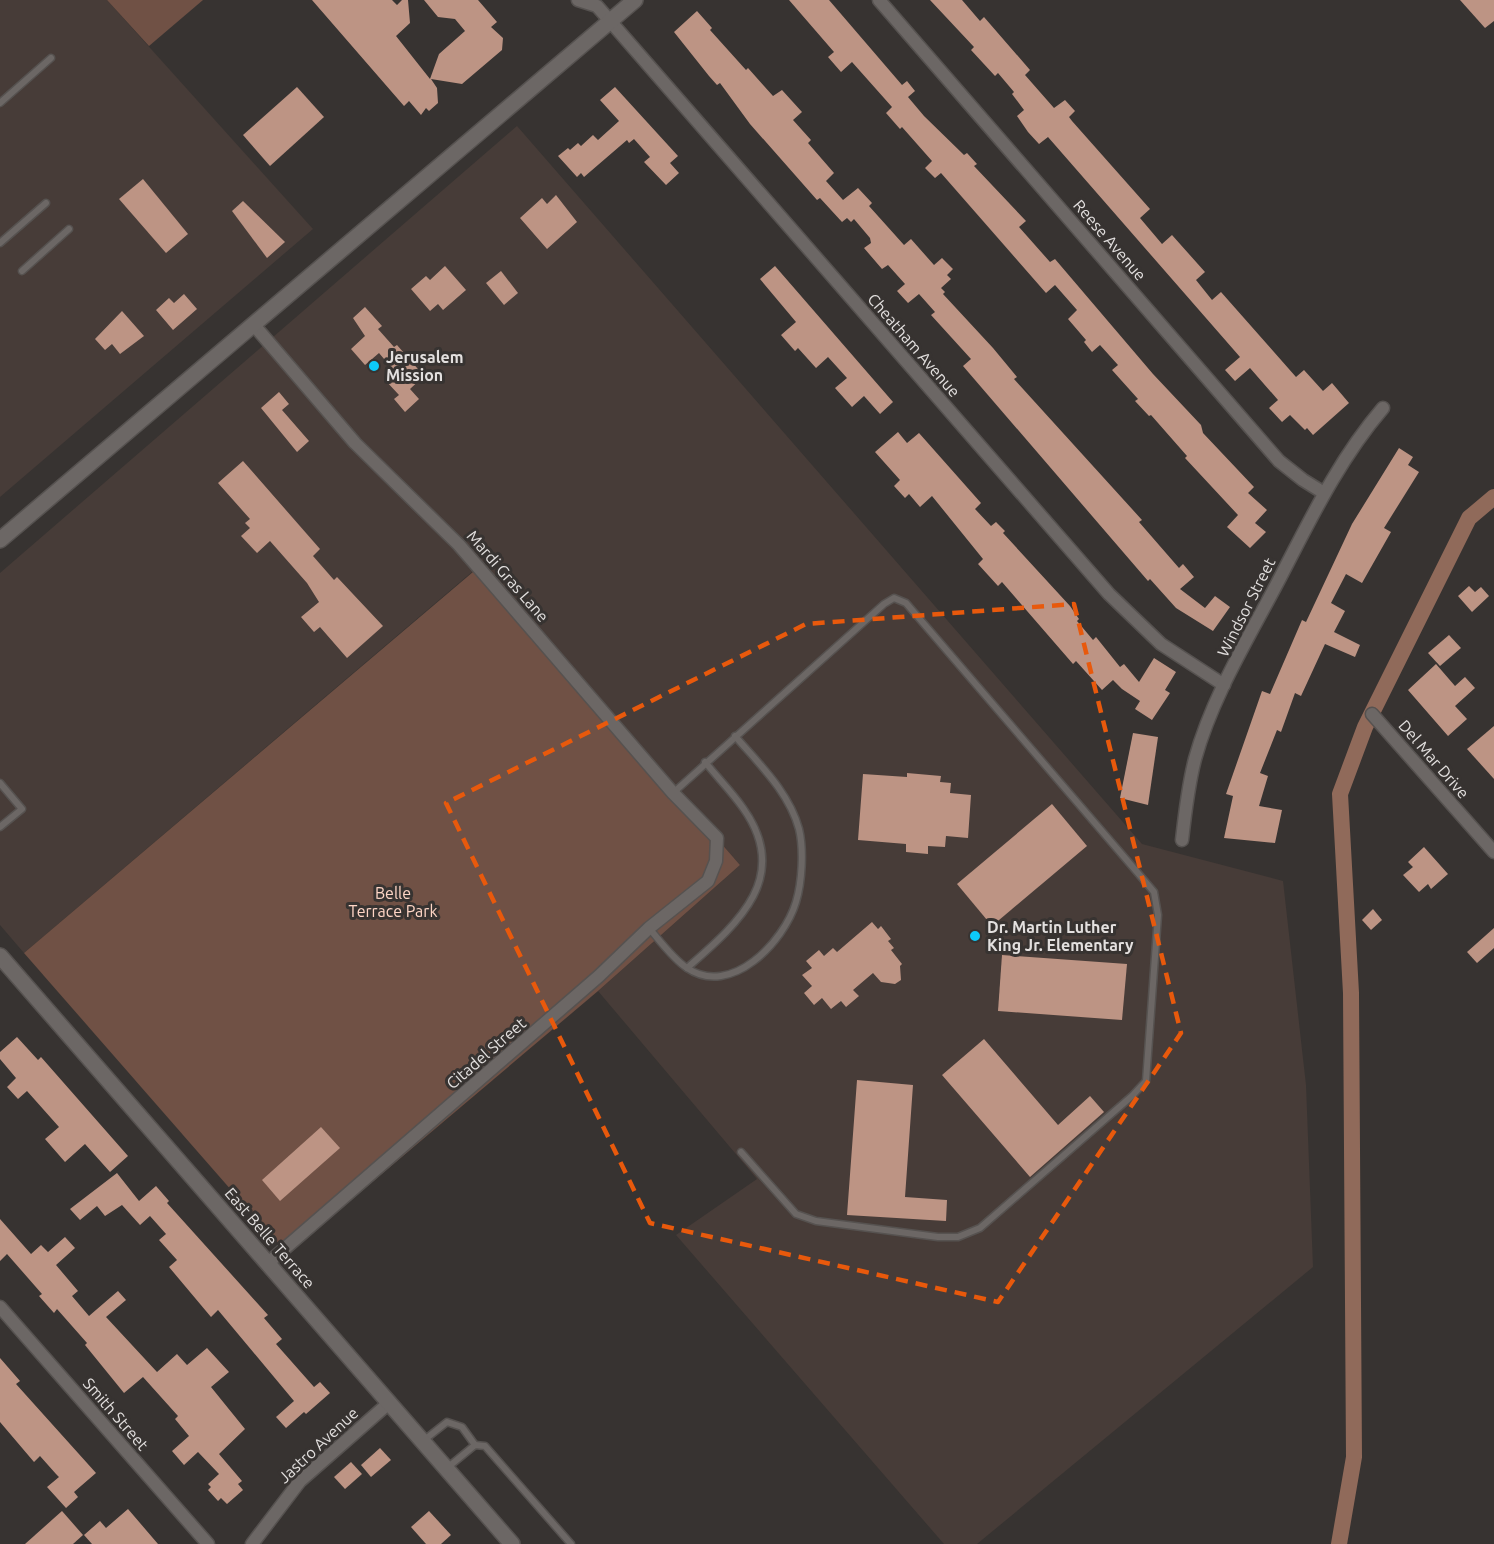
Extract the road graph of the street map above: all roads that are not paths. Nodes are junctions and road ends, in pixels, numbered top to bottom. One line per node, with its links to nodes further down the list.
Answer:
1 (578, 0): 4 (street, Cheatham Avenue)
2 (635, 0): 5 (street)
3 (879, 0): 14 (street, Reese Avenue)
4 (597, 3): 5 (street, Cheatham Avenue)
5 (610, 21): 12 (street); 16 (street, Cheatham Avenue)
6 (51, 58): 7 (lane)
7 (0, 103)
8 (46, 203): 10 (lane)
9 (69, 230): 11 (lane)
10 (0, 243)
11 (22, 271)
12 (253, 324): 15 (street); 21 (street, Mardi Gras Lane)
13 (1383, 408): 14 (street, Windsor Street)
14 (1324, 493): 16 (street, Windsor Street)
15 (0, 540)
16 (1224, 685): 23 (street, Windsor Street)
17 (1372, 714): 24 (street, Del Mar Drive)
18 (735, 736): 19 (lane); 28 (lane); 29 (lane)
19 (705, 762): 21 (lane); 28 (lane)
20 (0, 783): 22 (lane)
21 (673, 793): 25 (street, Mardi Gras Lane)
22 (0, 828)
23 (1182, 840)
24 (1494, 852)
25 (716, 861): 26 (street, Citadel Street)
26 (649, 928): 28 (lane); 30 (street, Citadel Street)
27 (0, 956): 30 (street, East Belle Terrace)
28 (687, 968)
29 (741, 1152)
30 (268, 1263): 32 (street, East Belle Terrace)
31 (0, 1307): 36 (street, Smith Street)
32 (390, 1402): 33 (street, East Belle Terrace); 37 (street, Jastro Avenue)
33 (423, 1441): 34 (lane); 35 (street, East Belle Terrace)
34 (475, 1445): 35 (lane); 39 (lane)
35 (447, 1468): 38 (street, East Belle Terrace)
36 (208, 1544)
37 (252, 1544)
38 (512, 1544)
39 (571, 1544)

